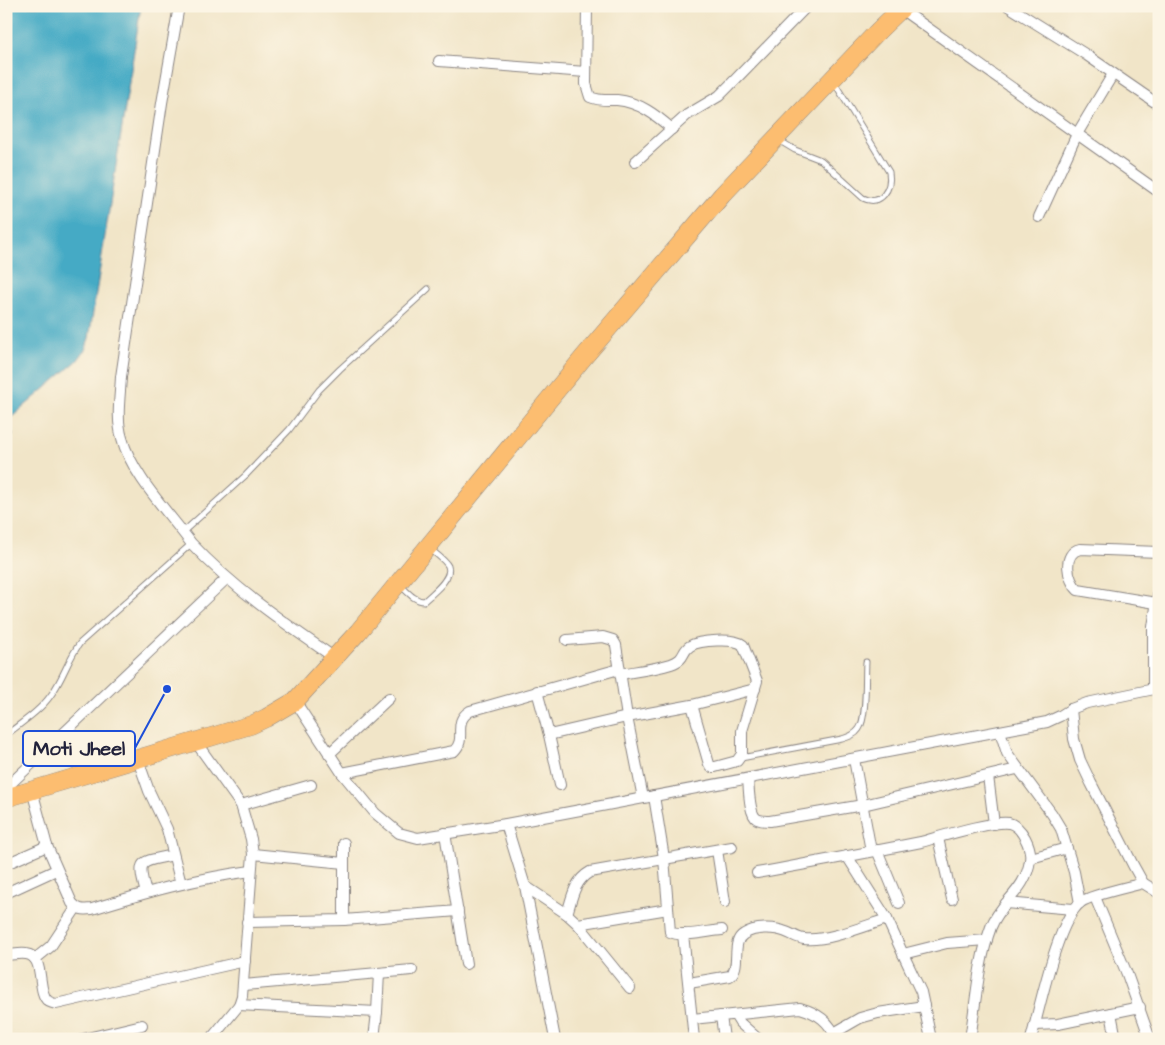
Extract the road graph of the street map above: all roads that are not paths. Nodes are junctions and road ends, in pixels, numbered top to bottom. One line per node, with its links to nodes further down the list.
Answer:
1 (179, 6): 18 (street)
2 (587, 6): 7 (street)
3 (807, 6): 11 (street)
4 (1008, 6): 8 (street)
5 (902, 8): 9 (highway); 12 (street)
6 (439, 61): 7 (street)
7 (586, 72): 11 (street)
8 (1113, 74): 10 (street); 12 (street)
9 (832, 79): 13 (highway); 13 (lane)
10 (1159, 106)
11 (672, 129): 14 (street)
12 (1077, 134): 15 (street); 16 (street)
13 (776, 138): 20 (highway)
14 (635, 162)
15 (1159, 192)
16 (1039, 217)
17 (428, 289): 18 (lane)
18 (183, 532): 19 (street)
19 (191, 543): 22 (street); 39 (lane)
20 (428, 547): 23 (highway); 23 (lane)
21 (1159, 552): 25 (street)
22 (226, 578): 27 (street); 53 (street)
23 (399, 583): 27 (highway)
24 (1159, 588): 25 (street)
25 (1156, 603): 30 (street)
26 (567, 640): 29 (street)
27 (335, 658): 34 (highway)
28 (866, 662): 45 (lane)
29 (620, 671): 31 (street); 32 (street); 37 (street)
30 (1156, 688): 36 (street)
31 (755, 689): 35 (street); 45 (street)
32 (537, 691): 40 (street); 47 (street)
33 (390, 698): 42 (street)
34 (295, 701): 41 (highway); 42 (street)
35 (692, 706): 37 (street); 45 (street)
36 (1071, 709): 38 (street); 80 (street)
37 (627, 717): 40 (street); 57 (street)
38 (1000, 731): 43 (street); 46 (street)
39 (6, 735)
40 (550, 735): 52 (street)
41 (195, 741): 44 (highway); 58 (street)
42 (329, 754): 47 (street)
43 (854, 759): 49 (street); 59 (street)
44 (138, 760): 54 (highway); 70 (street)
45 (736, 761): 50 (street)
46 (1018, 769): 48 (street); 67 (street)
47 (342, 773): 62 (street)
48 (988, 776): 59 (street); 61 (street)
49 (748, 779): 50 (street); 59 (street)
50 (736, 781): 55 (street)
51 (311, 785): 58 (street)
52 (560, 786)
53 (6, 788)
54 (32, 790): 56 (highway); 65 (street)
55 (654, 796): 57 (street); 73 (street)
56 (6, 798)
57 (643, 798): 60 (street)
58 (241, 805): 71 (street)
59 (863, 805): 69 (street)
60 (506, 824): 62 (street); 82 (street)
61 (994, 824): 63 (street); 74 (street)
62 (446, 834): 94 (street)
63 (938, 838): 69 (street); 87 (street)
64 (344, 844): 75 (street)
65 (47, 846): 76 (street); 77 (street)
66 (732, 848): 68 (street)
67 (1067, 848): 74 (street); 91 (street)
68 (717, 850): 73 (street); 88 (street)
69 (874, 851): 72 (street); 89 (street)
70 (173, 854): 81 (street); 83 (street)
71 (253, 854): 75 (street); 78 (street)
72 (847, 856): 79 (street); 96 (street)
73 (664, 858): 93 (street); 95 (street)
74 (1031, 858): 90 (street)
75 (344, 862): 97 (street)
76 (6, 864)
77 (56, 870): 84 (street); 92 (street)
78 (251, 871): 81 (street); 98 (street)
79 (757, 873)
80 (1143, 883): 85 (street); 86 (street)
81 (181, 884): 83 (street)
82 (525, 886): 95 (street); 127 (street)
83 (146, 892): 92 (street)
84 (6, 893)
85 (1159, 893)
86 (1095, 897): 91 (street); 115 (street)
87 (952, 899)
88 (725, 902)
89 (899, 903)
90 (1006, 903): 91 (street); 102 (street)
91 (1077, 906): 122 (street)
92 (76, 908): 105 (street)
93 (668, 909): 99 (street); 101 (street)
94 (458, 911): 97 (street); 107 (street)
95 (567, 914): 99 (street)
96 (887, 919): 103 (street); 110 (street)
97 (344, 920): 98 (street)
98 (247, 922): 106 (street)
99 (578, 924): 112 (street)
100 (722, 930): 101 (street)
101 (683, 934): 110 (street)
102 (987, 940): 103 (street); 132 (street)
103 (903, 954): 114 (street)
104 (6, 955): 105 (street)
105 (35, 959): 106 (street)
106 (245, 961): 111 (street)
107 (466, 964)
108 (412, 970): 109 (street)
109 (379, 972): 111 (street); 116 (street)
110 (689, 982): 120 (street)
111 (244, 985): 113 (street)
112 (630, 988)
113 (238, 1004): 116 (street); 125 (street)
114 (924, 1006): 123 (street); 131 (street)
115 (1140, 1007): 117 (street); 135 (street)
116 (377, 1012): 126 (street)
117 (1111, 1013): 122 (street); 134 (street)
118 (735, 1015): 119 (street); 123 (street); 130 (street)
119 (721, 1016): 120 (street); 129 (street)
120 (692, 1019): 128 (street)
121 (142, 1025): 124 (street)
122 (1035, 1025): 133 (street)
123 (835, 1036)
124 (83, 1039)
125 (211, 1039)
126 (374, 1039)
127 (555, 1039)
128 (694, 1039)
129 (724, 1039)
130 (758, 1039)
131 (931, 1039)
132 (970, 1039)
133 (1031, 1039)
134 (1116, 1039)
135 (1150, 1039)

